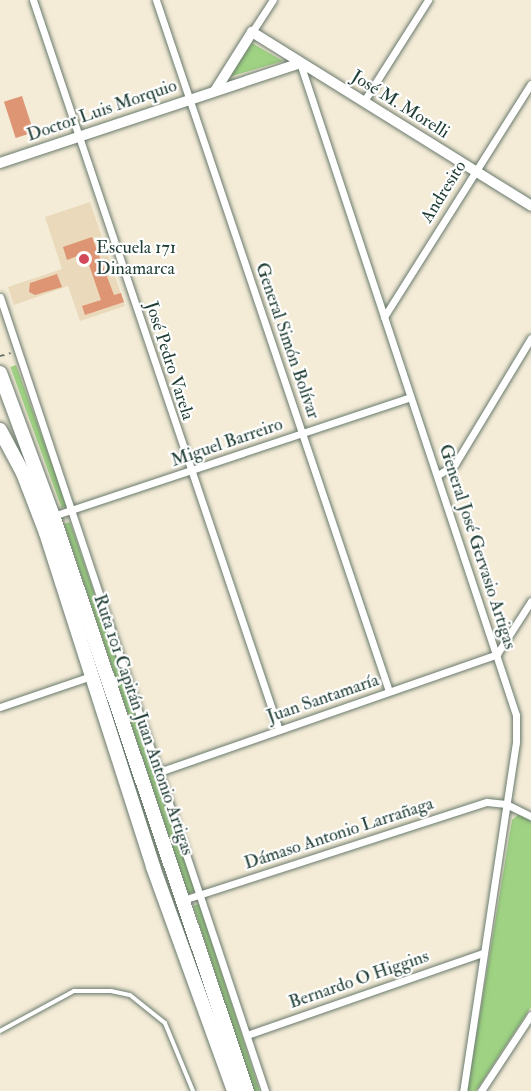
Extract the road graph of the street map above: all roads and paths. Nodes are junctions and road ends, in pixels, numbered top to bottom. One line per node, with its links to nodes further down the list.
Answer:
1 (33, 0): 11 (street, José Pedro Varela)
2 (156, 0): 9 (street, General Simón Bolívar)
3 (273, 0): 5 (street)
4 (428, 0): 10 (street)
5 (252, 32): 6 (street, José M. Morelli); 8 (street)
6 (300, 63): 8 (street, Doctor Luis Morquio); 10 (street, José M. Morelli); 16 (street, General José Gervasio Artigas)
7 (531, 84): 13 (street, Andresito)
8 (215, 91): 9 (street, Doctor Luis Morquio)
9 (189, 99): 11 (street, Doctor Luis Morquio); 23 (street, General Simón Bolívar)
10 (364, 101): 13 (street, José M. Morelli)
11 (79, 136): 12 (street, Doctor Luis Morquio); 24 (street, José Pedro Varela)
12 (0, 163)
13 (475, 171): 14 (street, José M. Morelli); 16 (street, Andresito)
14 (531, 206)
15 (0, 297): 18 (street)
16 (384, 318): 21 (street, General José Gervasio Artigas)
17 (531, 338): 25 (street)
18 (18, 350): 19 (path); 26 (street)
19 (0, 356)
20 (0, 373): 27 (highway, Ruta 101 Capitán Juan Antonio Artigas)
21 (410, 397): 23 (street, Miguel Barreiro); 25 (street, General José Gervasio Artigas)
22 (0, 430): 30 (highway, Ruta 101 Capitán Juan Antonio Artigas)
23 (302, 434): 24 (street, Miguel Barreiro); 31 (street, General Simón Bolívar)
24 (189, 472): 26 (street, Miguel Barreiro); 33 (street, José Pedro Varela)
25 (438, 475): 29 (street, General José Gervasio Artigas)
26 (73, 509): 27 (street, Miguel Barreiro); 34 (street)
27 (53, 516): 38 (highway, Ruta 101 Capitán Juan Antonio Artigas)
28 (531, 601): 29 (street)
29 (497, 654): 31 (street, Juan Santamaría); 35 (street, General José Gervasio Artigas)
30 (91, 676): 32 (street); 44 (highway, Ruta 101 Capitán Juan Antonio Artigas)
31 (389, 691): 33 (street, Juan Santamaría)
32 (0, 707)
33 (279, 730): 34 (street, Juan Santamaría)
34 (159, 772): 37 (street)
35 (506, 804): 36 (street); 37 (street, Dámaso Antonio Larrañaga); 39 (street, General José Gervasio Artigas)
36 (531, 816)
37 (200, 895): 38 (street, Dámaso Antonio Larrañaga); 42 (street)
38 (182, 900): 45 (highway, Ruta 101 Capitán Juan Antonio Artigas)
39 (482, 953): 42 (street, Bernardo O Higgins); 47 (street, General José Gervasio Artigas)
40 (531, 1015): 48 (street)
41 (0, 1031): 43 (lane)
42 (247, 1035): 46 (street)
43 (193, 1091)
44 (234, 1091)
45 (247, 1091)
46 (265, 1091)
47 (463, 1091)
48 (481, 1091)

